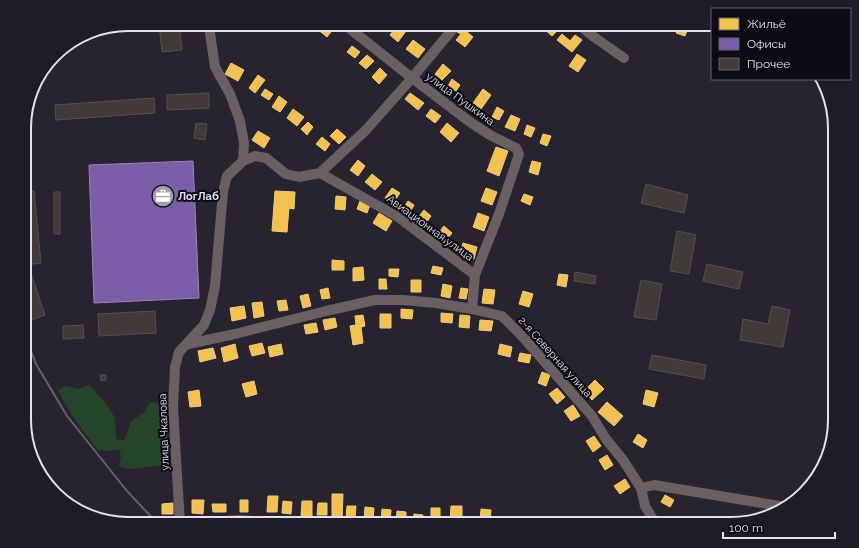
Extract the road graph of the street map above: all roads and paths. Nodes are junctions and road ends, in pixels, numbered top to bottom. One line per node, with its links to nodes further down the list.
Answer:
1 (209, 31): 7 (street)
2 (353, 31): 6 (street, улица Пушкина)
3 (451, 31): 6 (street)
4 (587, 31): 5 (street)
5 (624, 58)
6 (412, 78): 8 (street); 9 (street, улица Пушкина)
7 (243, 161): 8 (street); 11 (street)
8 (320, 173): 9 (street, Авиационная улица)
9 (475, 275): 10 (street, Авиационная улица)
10 (472, 309): 11 (street, 2-я Северная улица); 12 (street, 2-я Северная улица)
11 (188, 344): 14 (street, улица Чкалова)
12 (641, 488): 13 (street); 15 (street, 2-я Северная улица)
13 (776, 505)
14 (181, 517)
15 (652, 517)

